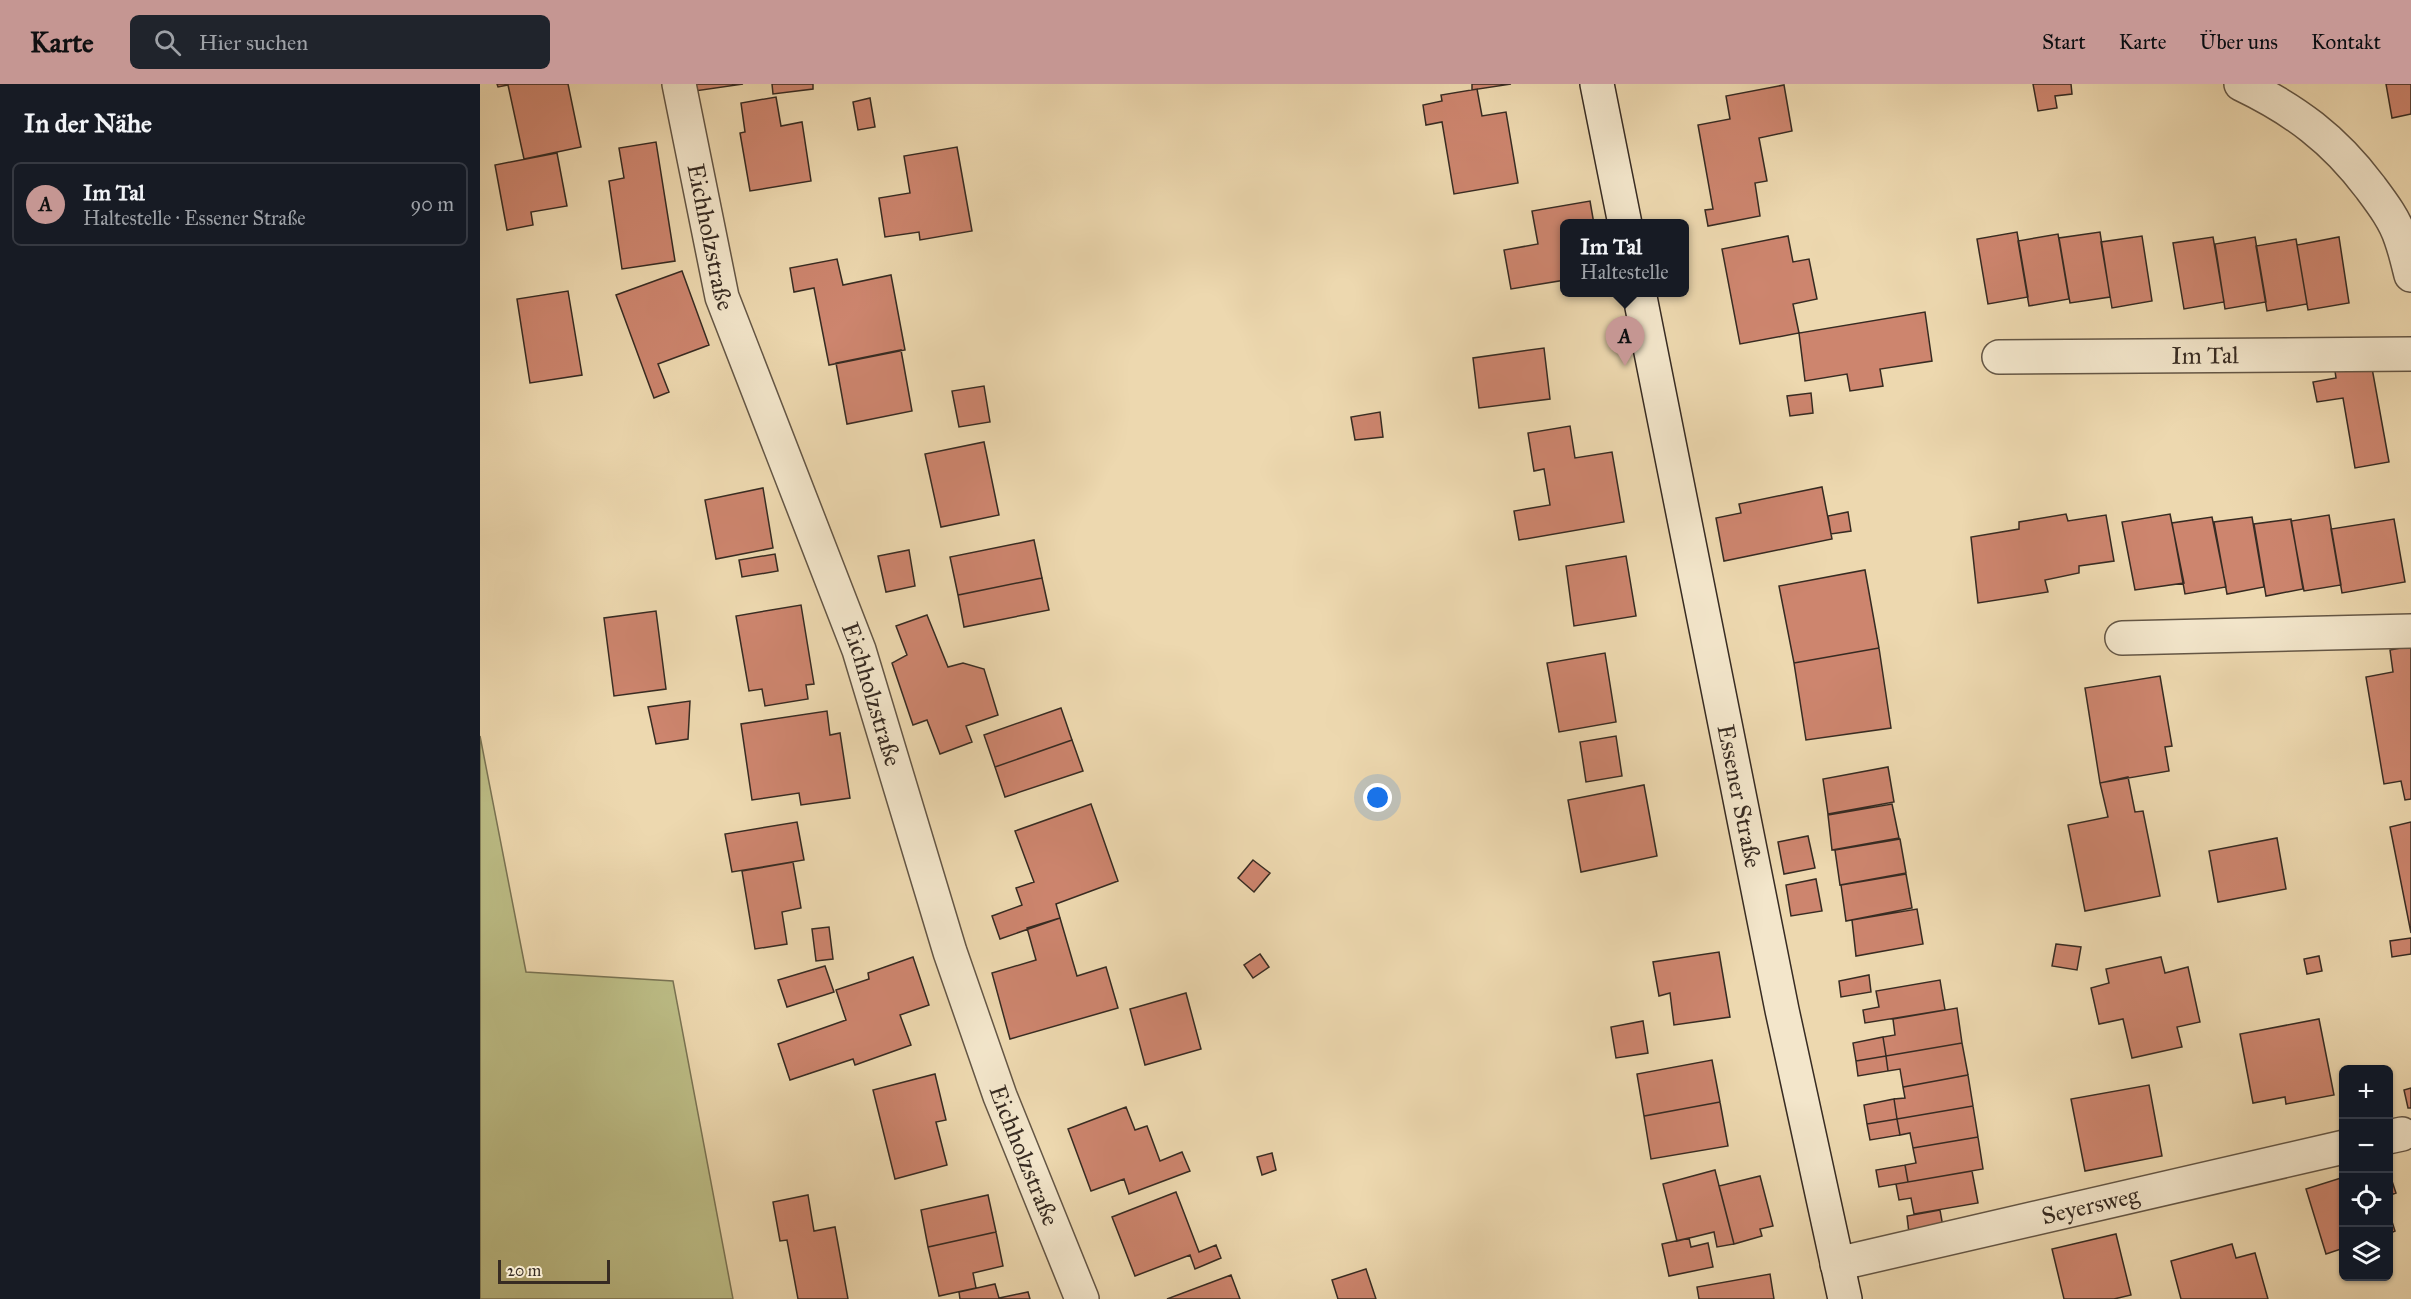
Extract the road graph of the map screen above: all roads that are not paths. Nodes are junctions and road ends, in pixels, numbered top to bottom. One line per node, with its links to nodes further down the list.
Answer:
1 (679, 84): 13 (street, Eichholzstraße)
2 (1598, 84): 4 (street)
3 (2249, 86): 5 (street)
4 (1624, 219)
5 (2411, 274)
6 (1640, 297): 12 (street, Essener Straße)
7 (2411, 354): 8 (street, Im Tal)
8 (1999, 357)
9 (2411, 631): 10 (street)
10 (2122, 638)
11 (2339, 1148): 12 (street, Seyersweg)
12 (1837, 1263): 14 (street, Essener Straße)
13 (1082, 1299)
14 (1845, 1299)

